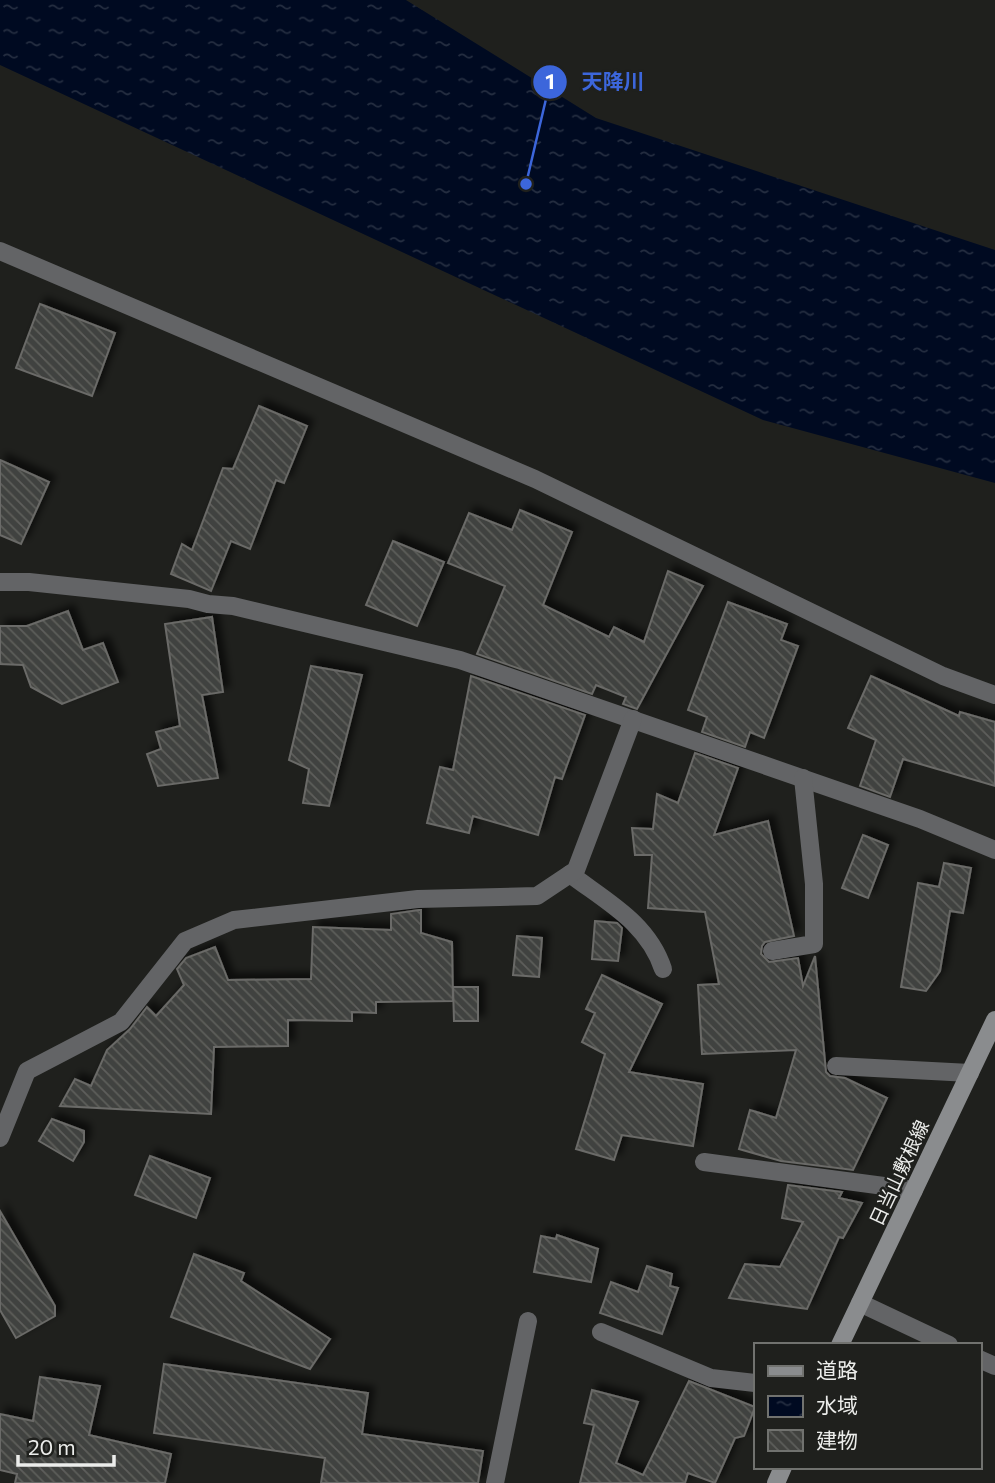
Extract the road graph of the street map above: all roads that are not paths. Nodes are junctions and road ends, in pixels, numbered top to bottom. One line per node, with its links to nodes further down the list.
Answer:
1 (0, 251): 3 (street)
2 (0, 582): 4 (street)
3 (995, 695)
4 (633, 719): 5 (street); 7 (street)
5 (803, 778): 6 (street); 8 (street)
6 (995, 850)
7 (570, 874): 9 (street); 13 (street)
8 (772, 951)
9 (663, 969)
10 (995, 1020): 12 (main road, 日当山敷根線)
11 (836, 1066): 12 (street)
12 (970, 1073): 15 (main road, 日当山敷根線)
13 (0, 1138)
14 (704, 1162): 15 (street)
15 (914, 1190): 16 (main road, 日当山敷根線)
16 (860, 1303): 19 (main road, 日当山敷根線); 20 (street)
17 (528, 1321): 22 (street)
18 (601, 1332): 21 (street)
19 (841, 1343)
20 (945, 1343)
21 (754, 1383)
22 (495, 1483)

